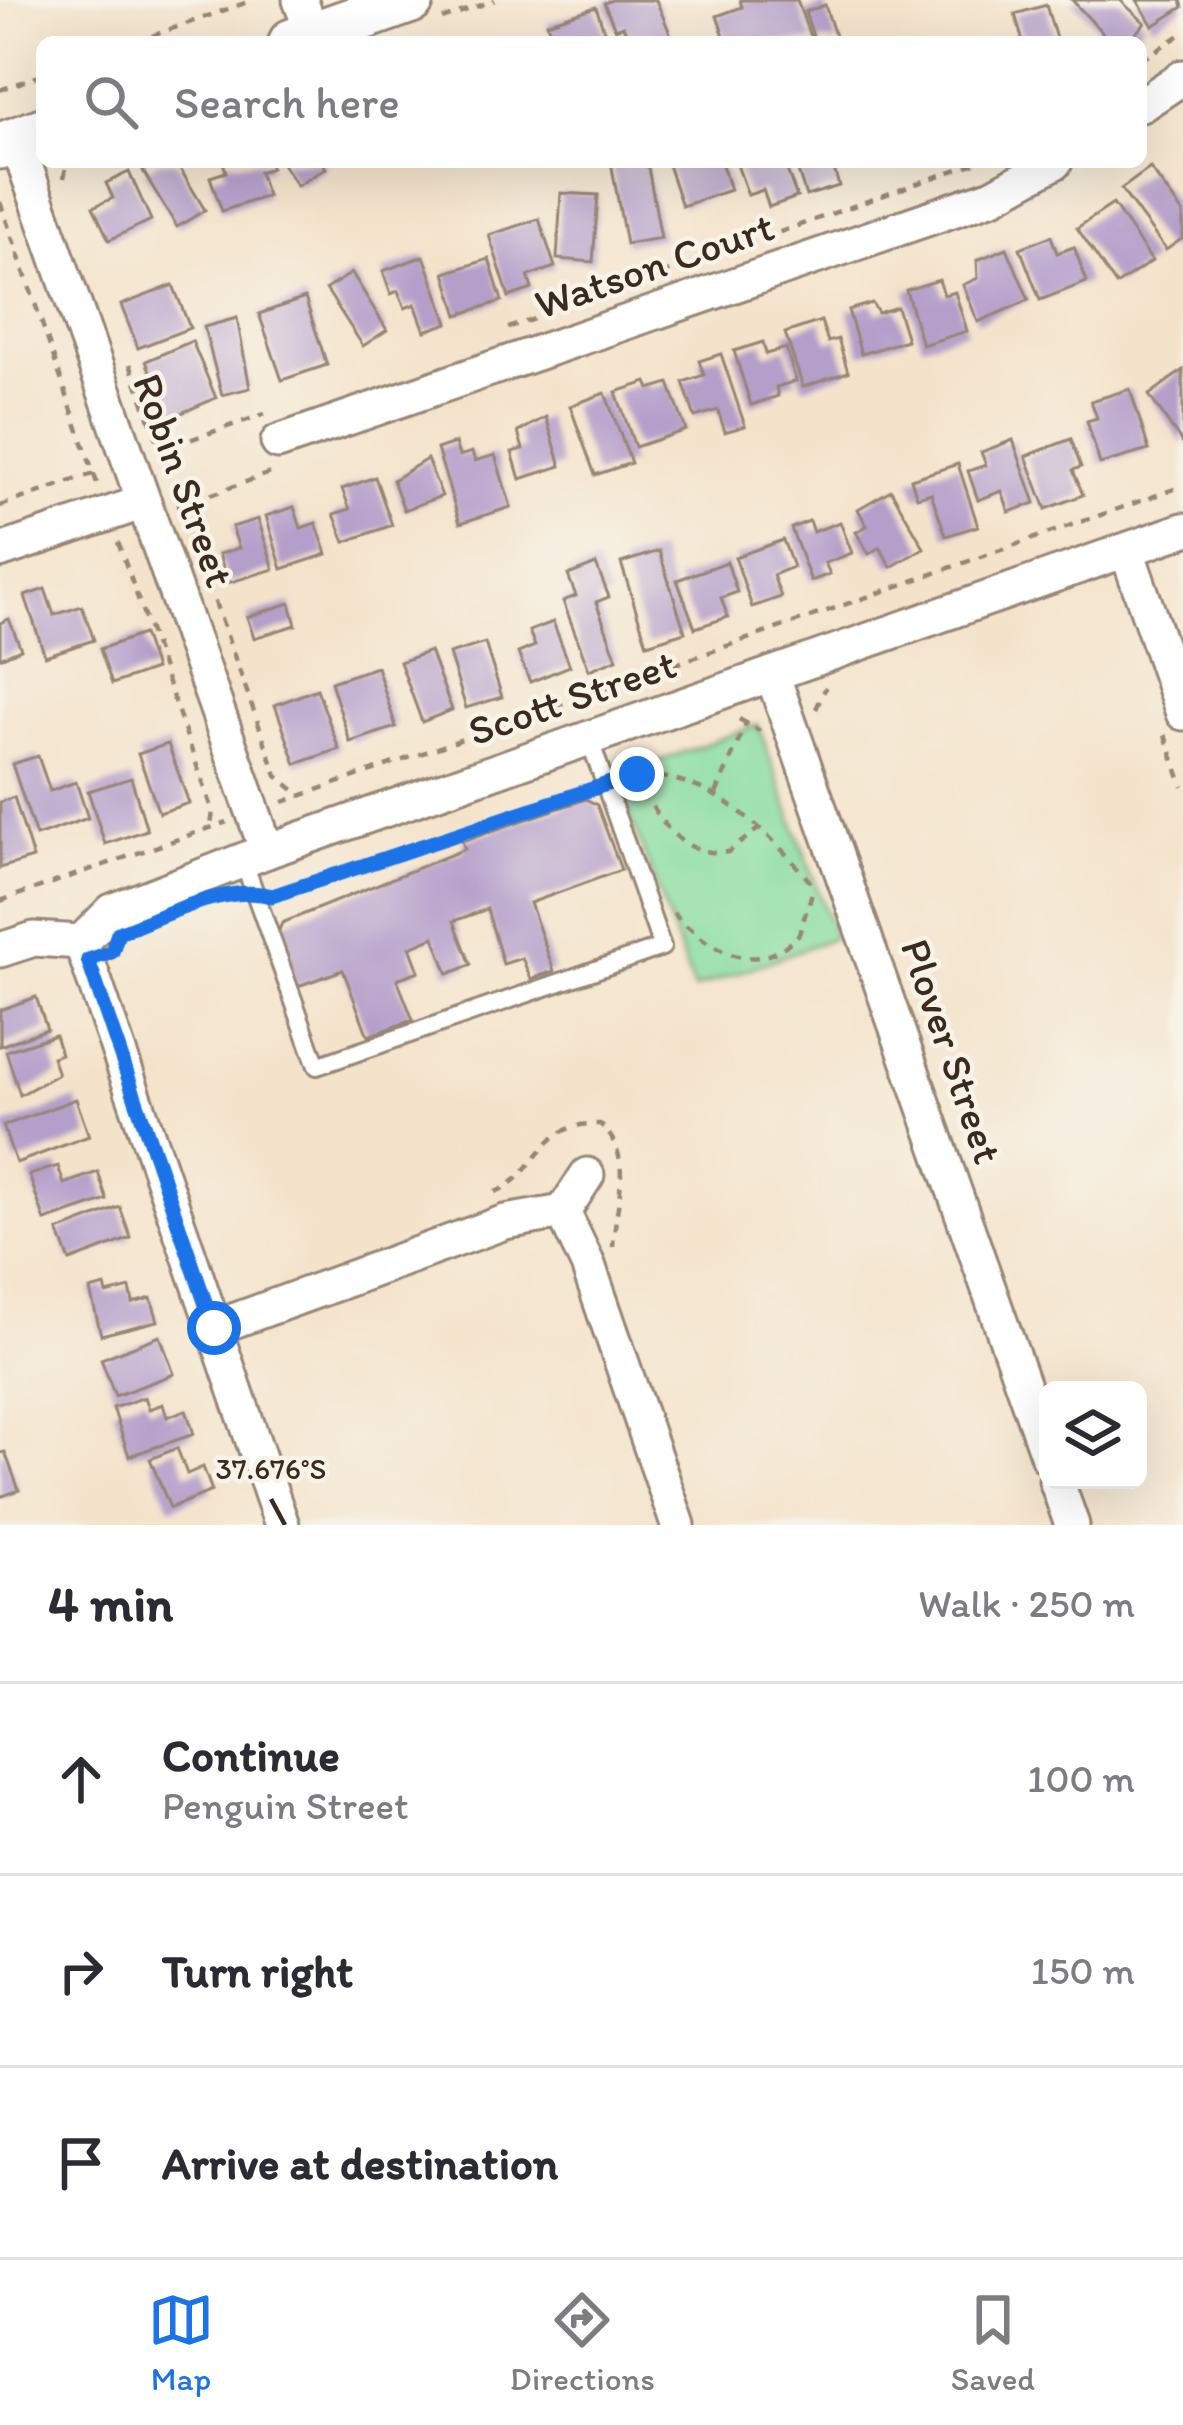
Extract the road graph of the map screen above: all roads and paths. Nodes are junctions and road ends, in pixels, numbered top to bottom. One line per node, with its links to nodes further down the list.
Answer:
1 (254, 0): 5 (path)
2 (411, 0): 3 (street)
3 (302, 26)
4 (1183, 33): 6 (path)
5 (152, 36)
6 (1147, 56)
7 (36, 77): 9 (path)
8 (1183, 77): 10 (street)
9 (0, 90)
10 (1147, 101)
11 (19, 139): 19 (street, Robin Street)
12 (66, 168): 15 (path)
13 (961, 168): 16 (path)
14 (1043, 168): 18 (street, Watson Court)
15 (70, 198)
16 (498, 332)
17 (123, 345): 19 (path)
18 (276, 427): 19 (path)
19 (145, 456): 21 (street, Robin Street); 22 (path); 38 (path)
20 (1183, 486): 38 (path)
21 (144, 502): 24 (street); 40 (street, Robin Street)
22 (0, 506)
23 (1183, 530): 25 (street, Scott Street)
24 (0, 551)
25 (1127, 551): 26 (street, Scott Street); 30 (street)
26 (772, 674): 34 (street, Scott Street); 55 (street, Plover Street)
27 (827, 684): 28 (path)
28 (816, 708)
29 (751, 710): 32 (path)
30 (1183, 712)
31 (734, 716): 32 (path)
32 (746, 723): 33 (path); 39 (path)
33 (768, 736)
34 (589, 738): 37 (lane); 42 (street, Scott Street)
35 (626, 762): 36 (path)
36 (637, 774): 39 (path); 41 (path)
37 (604, 782): 42 (path); 42 (lane)
38 (301, 796): 40 (path)
39 (715, 796): 41 (path)
40 (254, 812): 42 (street, Robin Street); 45 (path)
41 (761, 827): 43 (path)
42 (254, 867): 48 (street, Scott Street)
43 (814, 887): 44 (path); 46 (path); 47 (path)
44 (822, 890)
45 (0, 902)
46 (662, 902)
47 (826, 902)
48 (82, 942): 49 (street); 54 (street)
49 (0, 950)
50 (587, 1175): 52 (street)
51 (485, 1196): 53 (path)
52 (563, 1212): 54 (street); 58 (street)
53 (612, 1261)
54 (214, 1328): 57 (street)
55 (1039, 1431)
56 (1059, 1489): 59 (street)
57 (282, 1525)
58 (678, 1525)
59 (1072, 1525)

